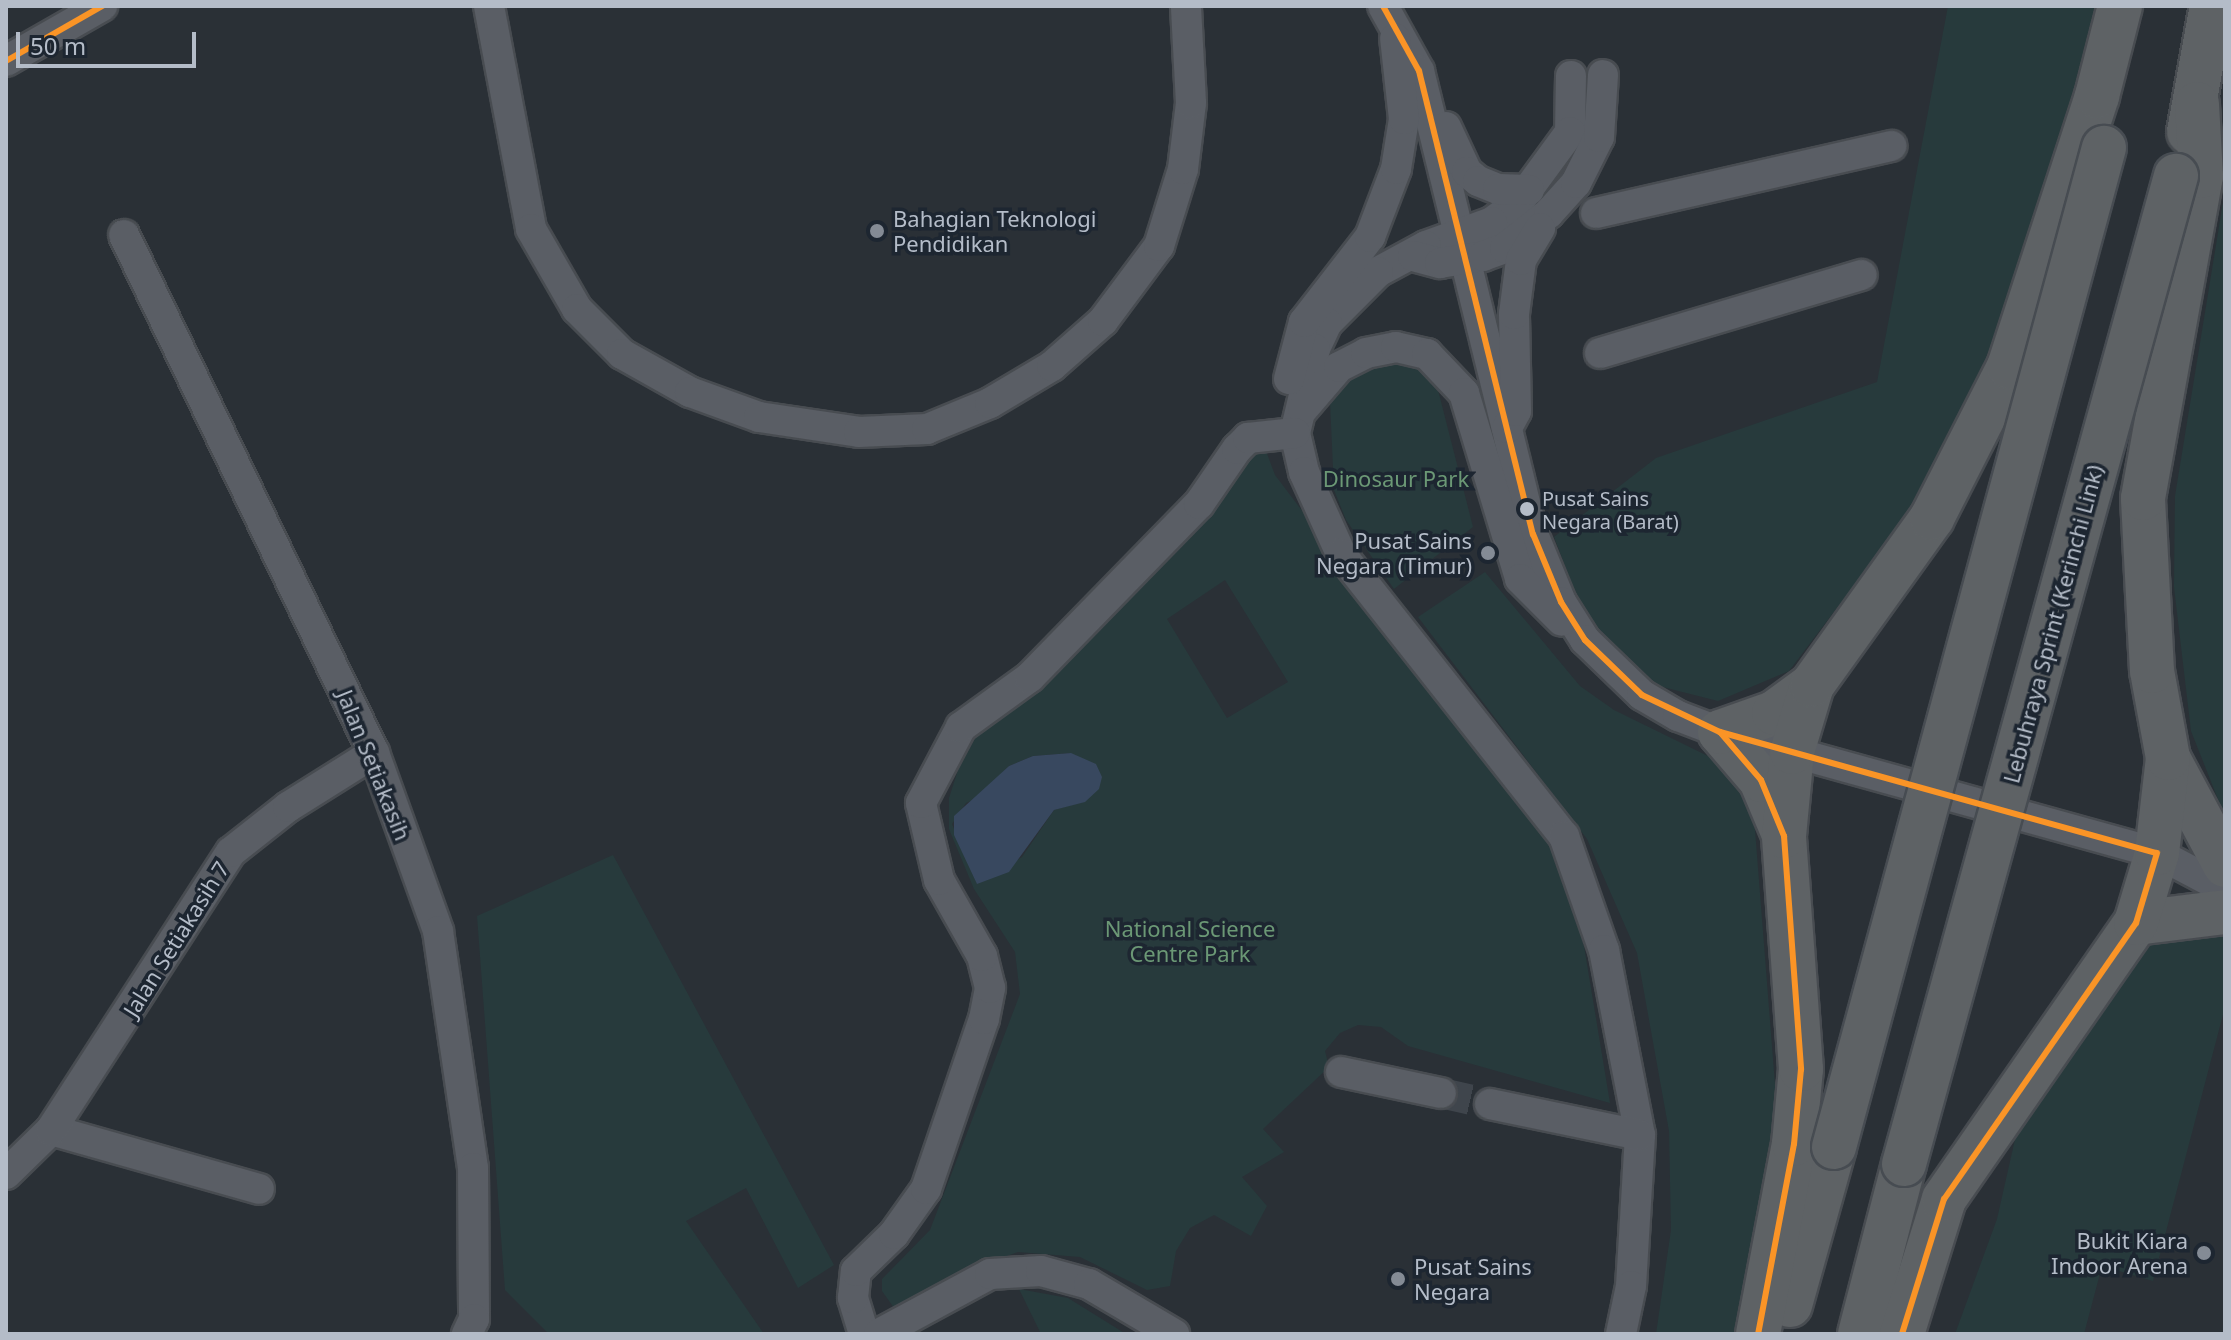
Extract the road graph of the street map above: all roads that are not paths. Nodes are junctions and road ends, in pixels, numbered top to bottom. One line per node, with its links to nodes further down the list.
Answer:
1 (102, 6): 8 (street)
2 (489, 6): 3 (street)
3 (1186, 6)
4 (2120, 6): 27 (highway)
5 (2128, 6): 51 (highway, bridge)
6 (2212, 6): 12 (highway, Lebuhraya Sprint (Kerinchi Link))
7 (1388, 17): 9 (street); 24 (street)
8 (9, 61)
9 (1419, 71): 15 (street); 16 (street)
10 (1603, 75): 13 (street)
11 (1571, 76): 13 (street)
12 (2197, 104): 31 (highway); 52 (highway, Lebuhraya Sprint (Kerinchi Link), bridge)
13 (1585, 134): 15 (street); 18 (street)
14 (1892, 146): 19 (street)
15 (1529, 190): 17 (street)
16 (1451, 201): 17 (street); 21 (street)
17 (1507, 212): 21 (street)
18 (1549, 213): 21 (street); 25 (street)
19 (1596, 213)
20 (124, 235): 30 (street, Jalan Setiakasih)
21 (1462, 246): 24 (street); 25 (street)
22 (1862, 275): 23 (street)
23 (1600, 353)
24 (1296, 426): 26 (street); 42 (street); 46 (street)
25 (1505, 432): 26 (street)
26 (1585, 640): 28 (street)
27 (1812, 685): 28 (highway); 29 (highway)
28 (1720, 732): 29 (street); 32 (highway)
29 (1792, 752): 32 (highway); 33 (street)
30 (374, 753): 41 (street, Jalan Setiakasih 7); 45 (street, Jalan Setiakasih)
31 (2168, 758): 33 (highway); 34 (highway)
32 (1784, 836): 50 (highway)
33 (2157, 853): 35 (street); 37 (highway)
34 (2225, 865)
35 (2225, 889)
36 (2225, 912): 37 (highway)
37 (2136, 923): 53 (highway)
38 (1341, 1072): 39 (street)
39 (1441, 1093)
40 (1490, 1104): 42 (street)
41 (51, 1130): 43 (street, Jalan Setiakasih 7); 44 (street)
42 (1640, 1135): 49 (street)
43 (6, 1174)
44 (259, 1189)
45 (478, 1329)
46 (864, 1334)
47 (879, 1334): 48 (street)
48 (1174, 1334)
49 (1621, 1334)
50 (1758, 1334)
51 (1782, 1334)
52 (1860, 1334)
53 (1902, 1334)

